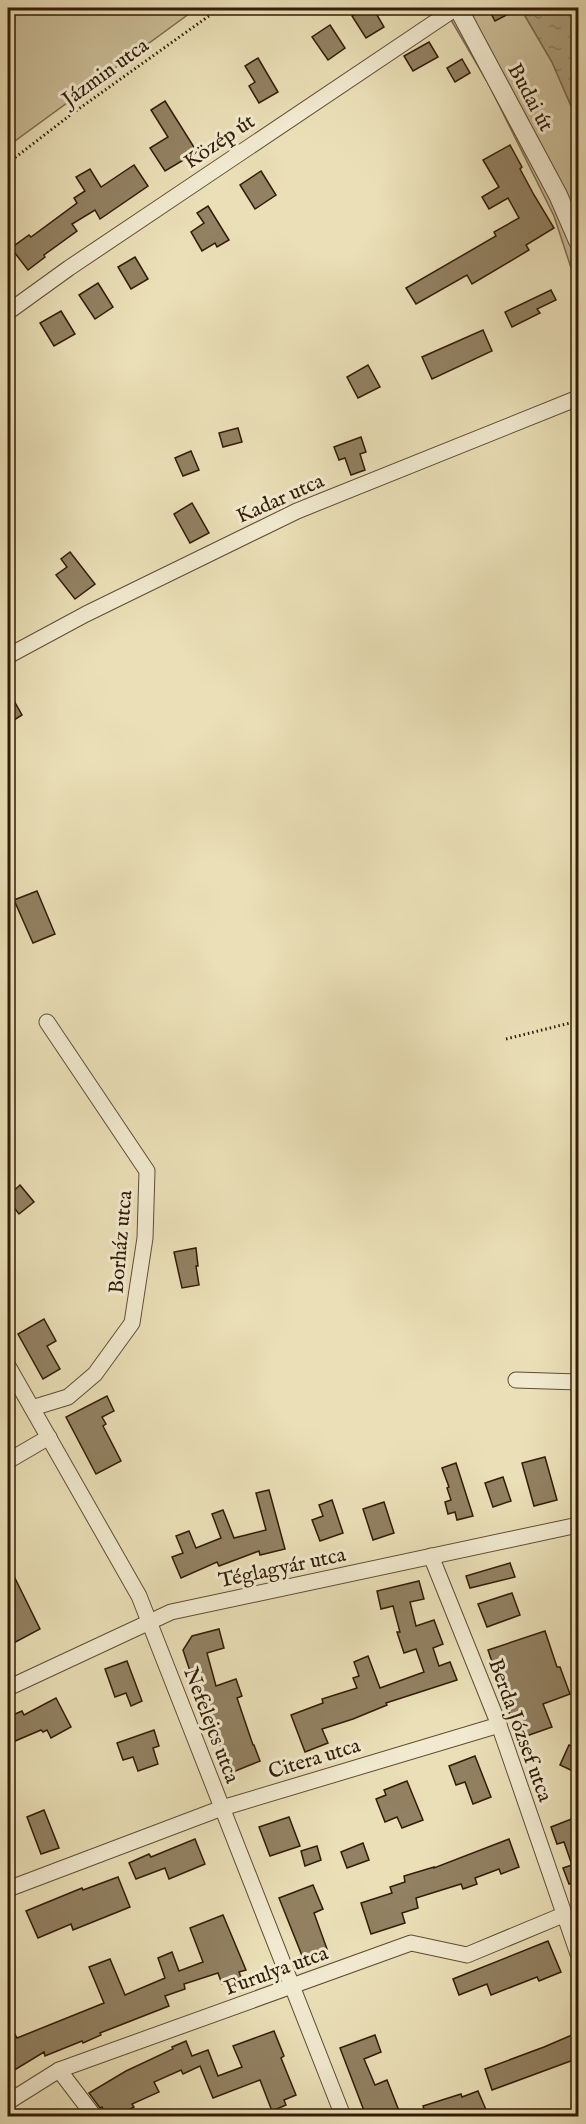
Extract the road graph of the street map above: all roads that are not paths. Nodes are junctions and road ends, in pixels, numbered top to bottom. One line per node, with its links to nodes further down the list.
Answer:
1 (457, 8): 2 (street, Budai út); 3 (street, Közép út)
2 (579, 241)
3 (8, 312)
4 (579, 398): 5 (street, Kadar utca)
5 (8, 656)
6 (47, 1022): 10 (street, Borház utca)
7 (8, 1366): 10 (street, Nefelejcs utca)
8 (516, 1380): 9 (street)
9 (579, 1382)
10 (32, 1408): 11 (street, Nefelejcs utca)
11 (49, 1437): 12 (street); 15 (street, Nefelejcs utca)
12 (8, 1461)
13 (579, 1525): 14 (street, Téglagyár utca)
14 (431, 1556): 15 (street, Téglagyár utca); 17 (street, Berda József utca)
15 (149, 1622): 16 (street, Téglagyár utca); 18 (street, Nefelejcs utca)
16 (8, 1688)
17 (499, 1725): 18 (street, Citera utca); 20 (street, Berda József utca)
18 (222, 1808): 19 (street, Citera utca); 22 (street, Nefelejcs utca)
19 (8, 1889)
20 (563, 1915): 21 (street, Berda József utca); 22 (street, Furulya utca)
21 (579, 1954)
22 (292, 1987): 23 (street, Furulya utca); 26 (street, Nefelejcs utca)
23 (59, 2070): 24 (street, Furulya utca); 25 (street)
24 (8, 2102)
25 (94, 2116)
26 (343, 2116)

